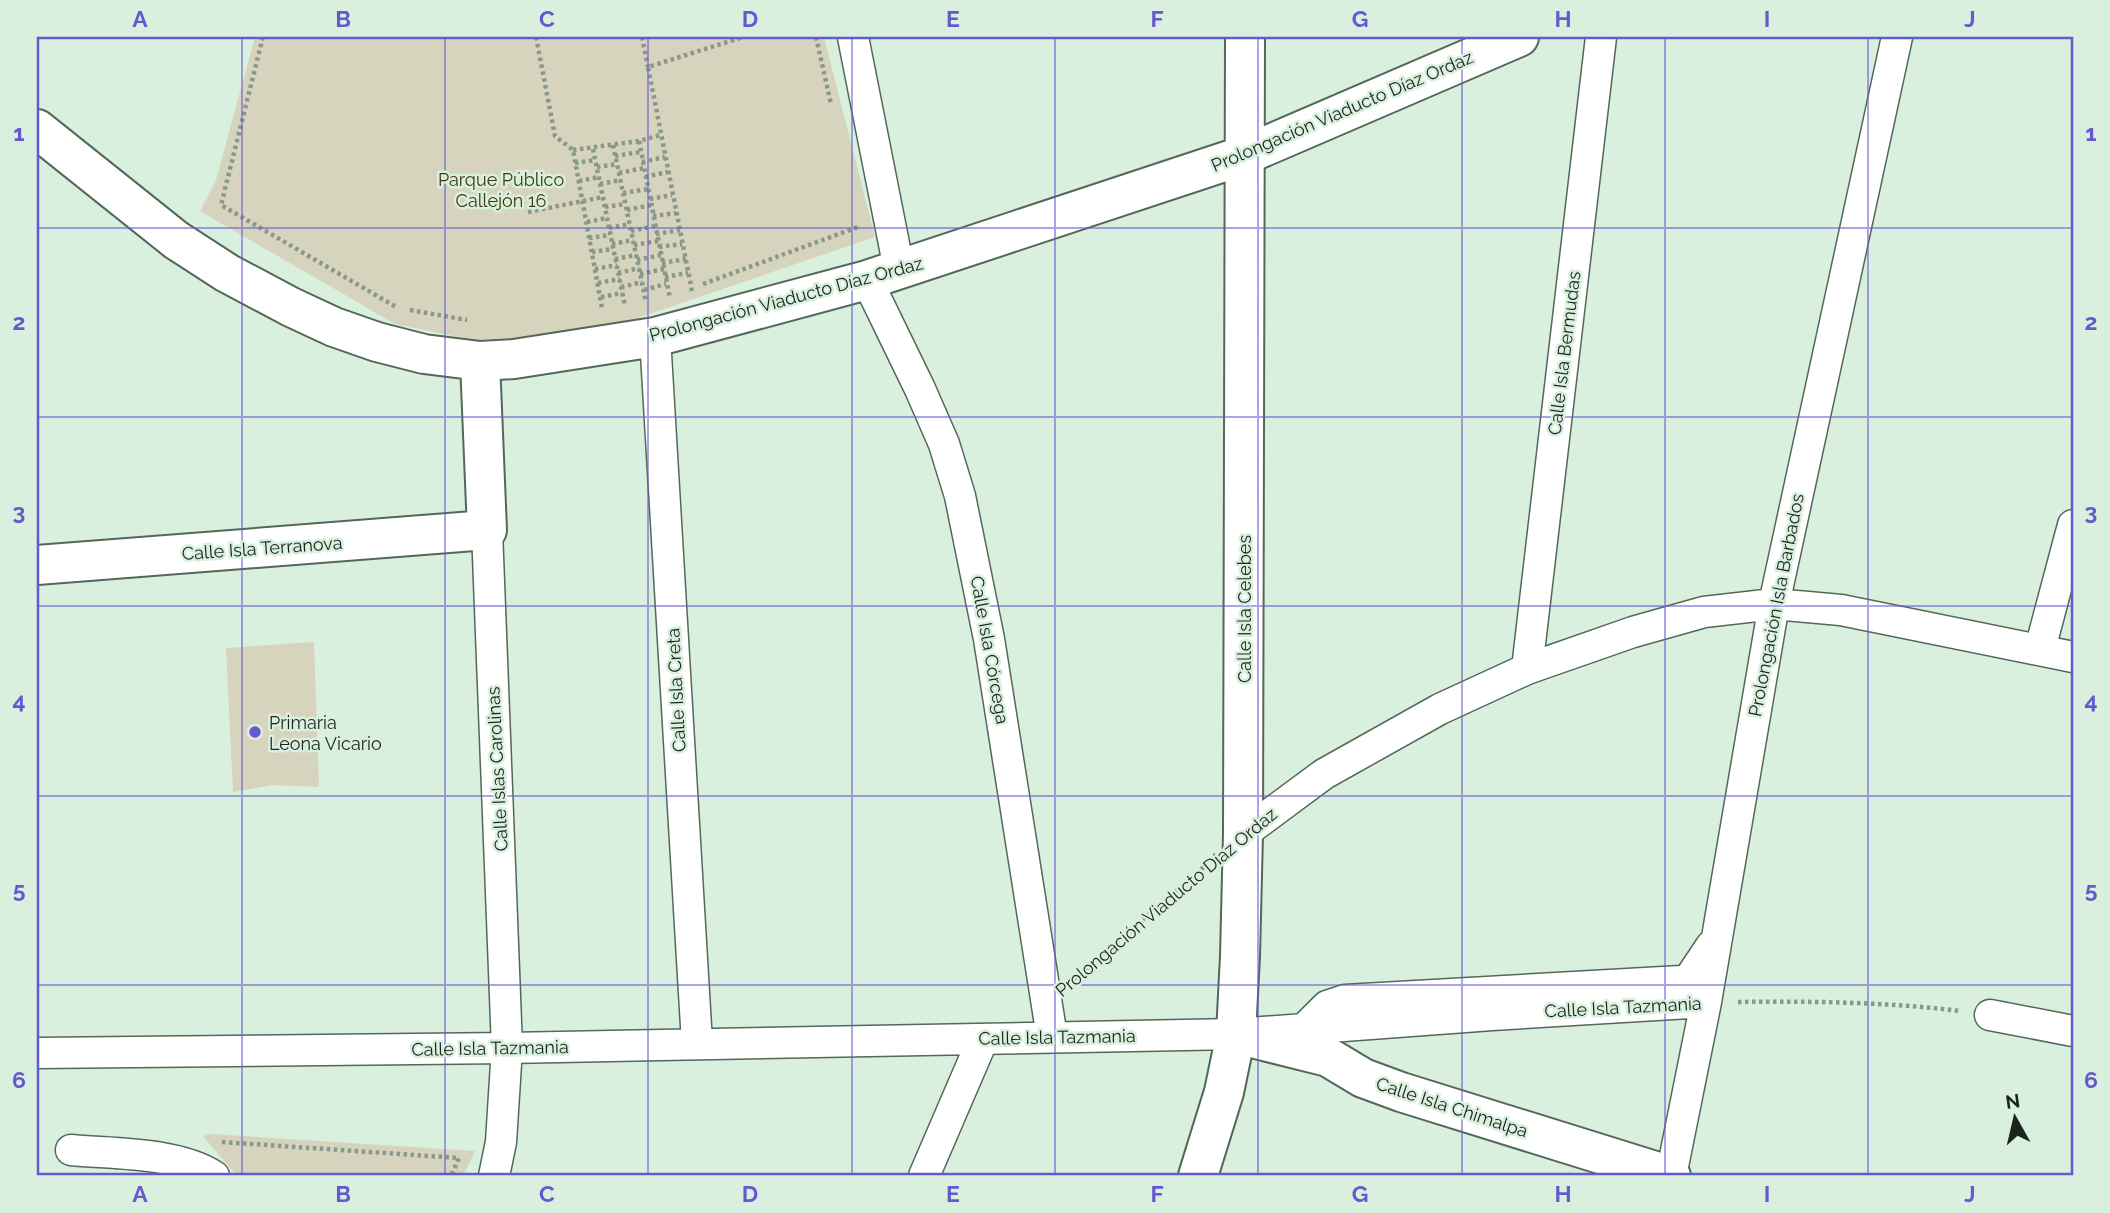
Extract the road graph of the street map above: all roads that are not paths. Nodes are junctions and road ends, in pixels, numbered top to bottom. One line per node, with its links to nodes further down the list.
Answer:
1 (853, 37): 8 (street, Calle Isla Córcega)
2 (1245, 37): 7 (street, Calle Isla Celebes)
3 (1519, 37): 7 (street, Prolongación Viaducto Díaz Ordaz)
4 (1601, 37): 17 (street, Calle Isla Bermudas)
5 (1897, 37): 14 (street, Prolongación Isla Barbados)
6 (37, 129): 10 (street, Prolongación Viaducto Díaz Ordaz)
7 (1245, 155): 8 (street, Prolongación Viaducto Díaz Ordaz); 18 (street, Calle Isla Celebes)
8 (883, 274): 9 (street, Prolongación Viaducto Díaz Ordaz); 25 (street, Calle Isla Córcega)
9 (652, 324): 10 (street, Prolongación Viaducto Díaz Ordaz); 27 (street, Calle Isla Creta)
10 (480, 361): 12 (street, Calle Islas Carolinas)
11 (2073, 525): 15 (street)
12 (487, 530): 13 (street, Calle Isla Terranova); 28 (street, Calle Islas Carolinas)
13 (37, 565)
14 (1773, 604): 15 (street, Prolongación Viaducto Díaz Ordaz); 17 (street, Prolongación Viaducto Díaz Ordaz); 19 (street, Prolongación Isla Barbados)
15 (2040, 649): 16 (street, Prolongación Viaducto Díaz Ordaz)
16 (2073, 657)
17 (1527, 669): 18 (street, Prolongación Viaducto Díaz Ordaz)
18 (1243, 834): 24 (street, Calle Isla Celebes)
19 (1717, 937): 20 (street, Prolongación Isla Barbados); 22 (street)
20 (1706, 1002): 22 (street, Calle Isla Tazmania); 35 (street, Prolongación Isla Barbados)
21 (1990, 1015): 23 (street)
22 (1304, 1029): 24 (street, Calle Isla Tazmania)
23 (2073, 1031)
24 (1236, 1034): 25 (street, Calle Isla Tazmania); 34 (street, Calle Isla Celebes); 35 (street, Calle Isla Chimalpa)
25 (1052, 1037): 26 (street, Calle Isla Tazmania)
26 (983, 1039): 27 (street, Calle Isla Tazmania); 33 (street)
27 (697, 1044): 28 (street, Calle Isla Tazmania)
28 (507, 1048): 29 (street, Calle Isla Tazmania); 32 (street, Calle Islas Carolinas)
29 (37, 1053)
30 (71, 1150): 31 (street)
31 (214, 1176)
32 (494, 1176)
33 (924, 1176)
34 (1198, 1176)
35 (1671, 1176)

